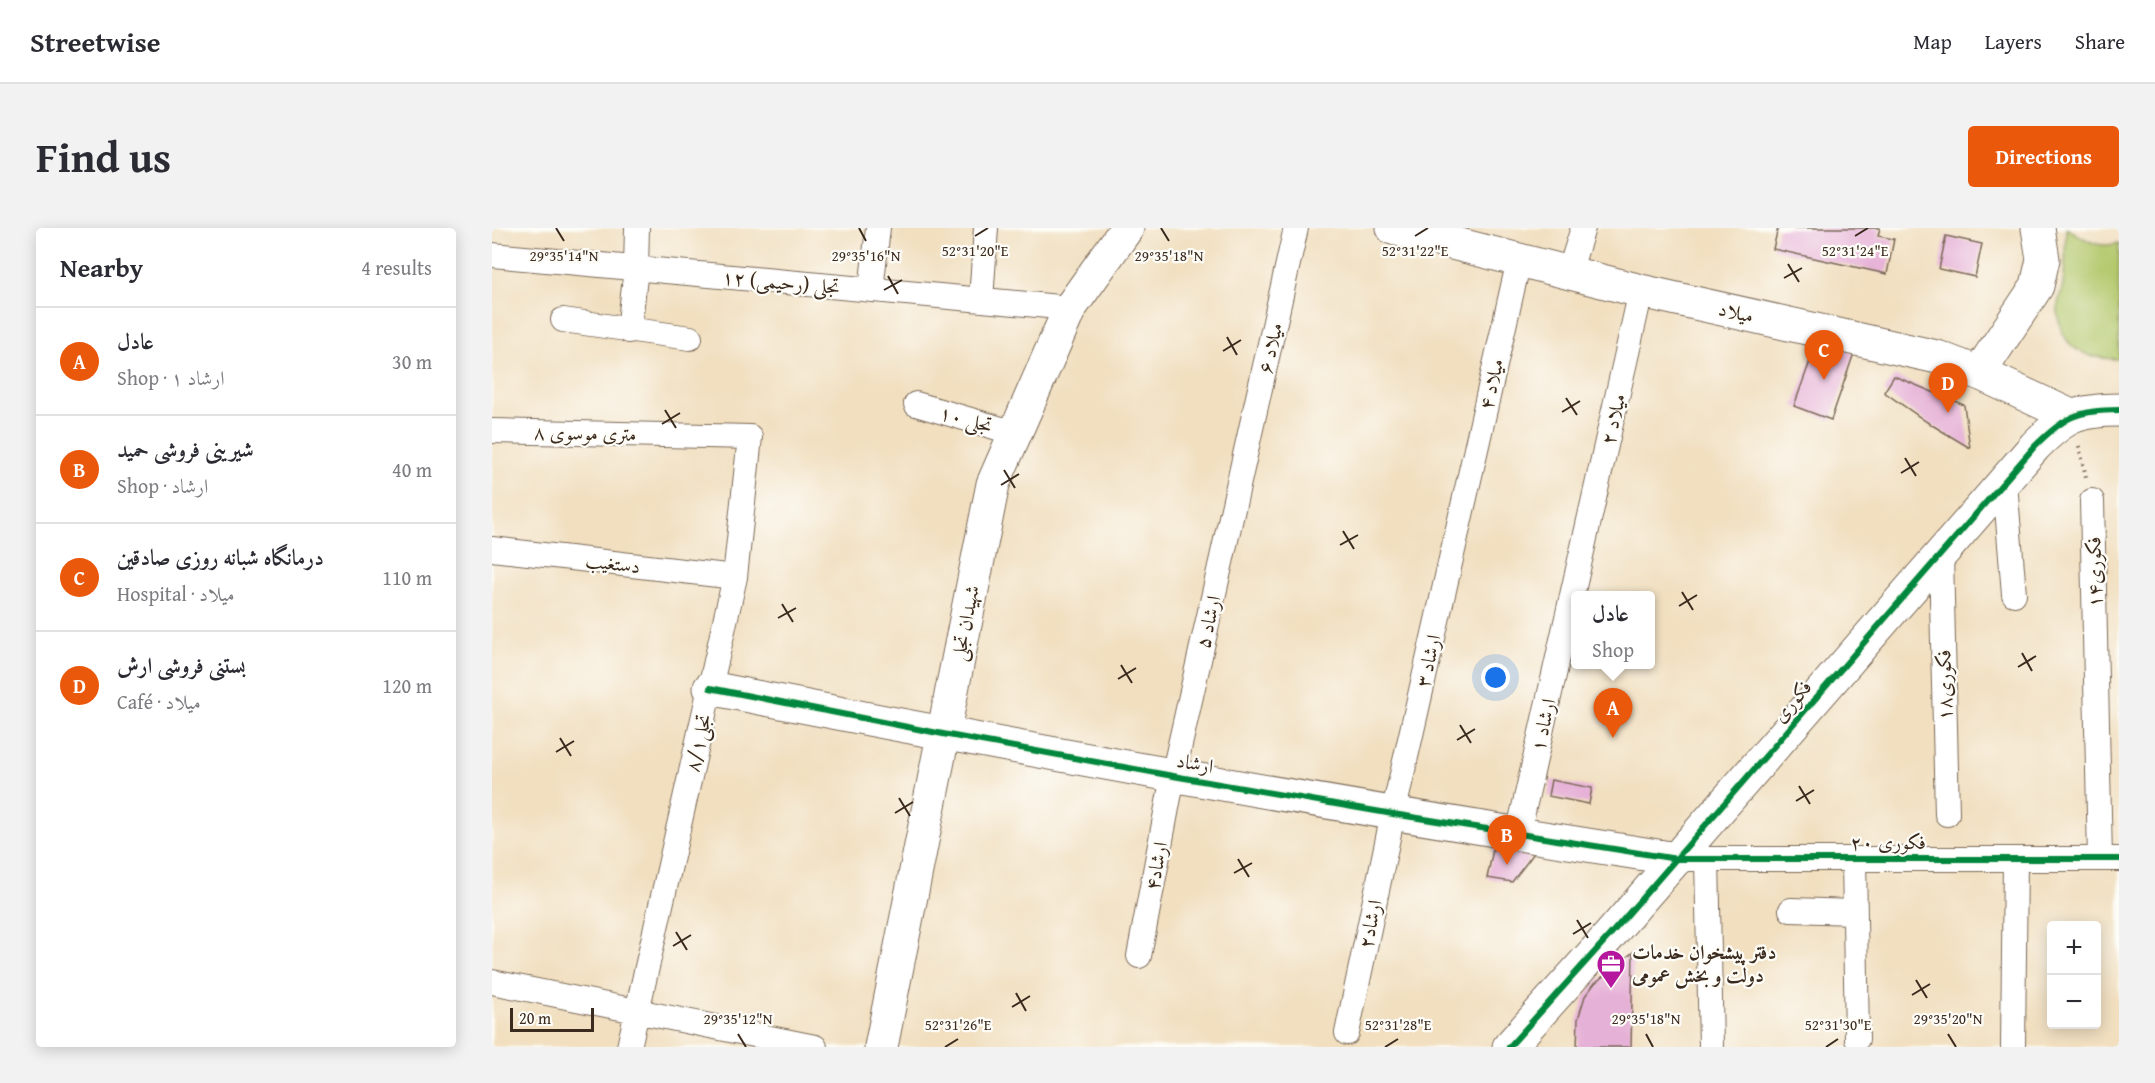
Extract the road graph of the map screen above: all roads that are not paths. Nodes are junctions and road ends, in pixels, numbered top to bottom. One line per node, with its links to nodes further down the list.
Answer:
1 (637, 228): 11 (street)
2 (878, 228): 13 (street)
3 (986, 228): 15 (street)
4 (1127, 228): 16 (street, شهیدان تجلی)
5 (1296, 228): 27 (street, ۶ میلاد)
6 (1394, 228): 10 (street, میلاد)
7 (1582, 228): 12 (street)
8 (2038, 228): 20 (street)
9 (492, 255): 11 (street, ۱۲ تجلی (رحیمی))
10 (1519, 260): 12 (street, میلاد); 30 (street, ۴ میلاد)
11 (636, 268): 13 (street, ۱۲ تجلی (رحیمی)); 18 (street)
12 (1569, 273): 14 (street, میلاد)
13 (871, 290): 15 (street, ۱۲ تجلی (رحیمی))
14 (1641, 291): 20 (street, میلاد); 31 (street, ۲ میلاد)
15 (981, 300): 16 (street, ۱۲ تجلی (رحیمی))
16 (1071, 308): 25 (street, شهیدان تجلی)
17 (564, 320): 18 (street)
18 (629, 331): 19 (street)
19 (690, 338)
20 (1979, 373): 23 (street, میلاد)
21 (916, 405): 25 (street, ۱۰ تجلی)
22 (2119, 410): 23 (street, فکوری)
23 (2072, 416): 28 (street, فکوری)
24 (492, 431): 26 (street, ۸ متری موسوی)
25 (1015, 433): 39 (street, شهیدان تجلی)
26 (750, 437): 34 (street, تجلی۸/۱)
27 (1243, 467): 40 (street, ۵ ارشاد)
28 (2005, 483): 33 (street, فکوری); 36 (street)
29 (2092, 501): 47 (street, فکوری۱۴)
30 (1463, 508): 41 (street, ۳ ارشاد)
31 (1584, 546): 35 (street, ۱ ارشاد)
32 (492, 549): 34 (street, دستغیب)
33 (1941, 555): 42 (street, فکوری۱۸); 44 (street, فکوری)
34 (735, 577): 38 (street, تجلی۸/۱)
35 (1574, 591)
36 (2014, 594)
37 (1571, 603): 43 (street, ۱ ارشاد)
38 (710, 688): 39 (street, ارشاد); 52 (street, تجلی۸/۱)
39 (943, 734): 40 (street, ارشاد); 57 (street, شهیدان تجلی)
40 (1173, 776): 41 (street, ارشاد); 50 (street, ۴ارشاد)
41 (1393, 814): 43 (street, ارشاد); 53 (street, ۲ارشاد)
42 (1947, 814)
43 (1518, 834): 44 (street, ارشاد)
44 (1692, 859): 45 (street, فکوری ۲۰); 58 (street, فکوری); 59 (street)
45 (1854, 859): 46 (street, فکوری ۲۰); 49 (street)
46 (2015, 859): 47 (street, فکوری ۲۰); 60 (street)
47 (2110, 859)
48 (1791, 910): 49 (street)
49 (1854, 912): 54 (street)
50 (1139, 956)
51 (492, 982): 52 (street)
52 (637, 1012): 55 (street, تجلی۸/۱); 56 (street)
53 (1347, 1033)
54 (1857, 1039)
55 (629, 1047)
56 (815, 1047)
57 (880, 1047)
58 (1509, 1047)
59 (1711, 1047)
60 (2013, 1047)

